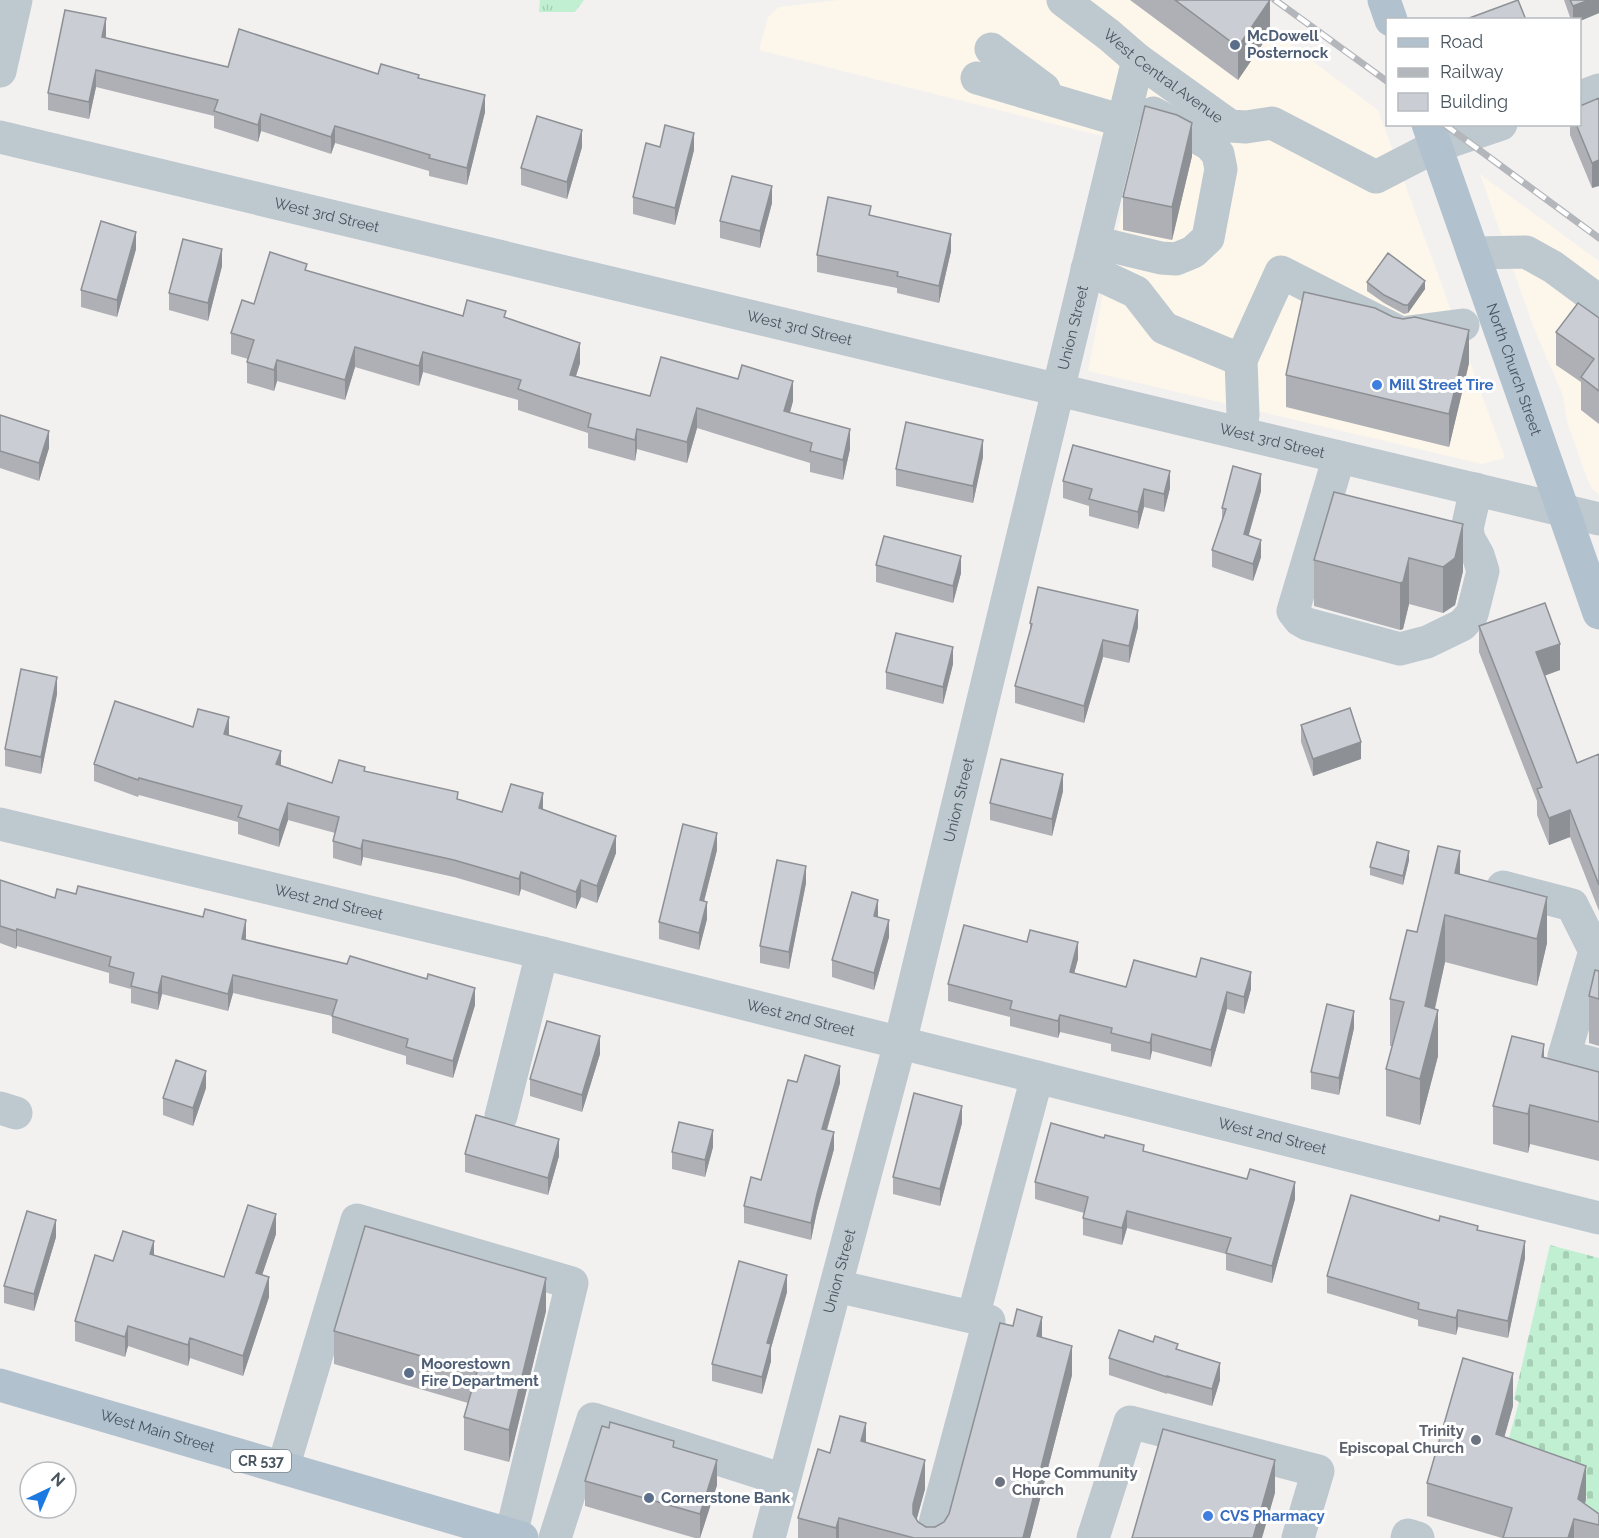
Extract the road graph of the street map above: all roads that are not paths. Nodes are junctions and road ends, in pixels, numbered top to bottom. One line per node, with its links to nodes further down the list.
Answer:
1 (16, 0): 7 (street)
2 (1063, 0): 5 (street, West Central Avenue)
3 (1384, 0): 4 (main road)
4 (1390, 18)
5 (1138, 60): 10 (street, Union Street); 12 (street, West Central Avenue)
6 (984, 64): 10 (street)
7 (0, 71)
8 (1599, 90): 9 (street)
9 (1581, 97)
10 (1126, 110): 15 (street, Union Street); 15 (street)
11 (1489, 126): 12 (street, West Central Avenue)
12 (1432, 135): 14 (main road, North Church Street)
13 (0, 137): 19 (street, West 3rd Street)
14 (1473, 253): 16 (street); 23 (main road, North Church Street)
15 (1090, 256): 18 (street); 19 (street, Union Street)
16 (1599, 301)
17 (1463, 326): 18 (street)
18 (1241, 360): 20 (street)
19 (1058, 389): 20 (street, West 3rd Street); 34 (street, Union Street)
20 (1240, 433): 21 (street, West 3rd Street)
21 (1339, 457): 22 (street, West 3rd Street); 24 (street)
22 (1476, 489): 23 (street, West 3rd Street); 28 (street)
23 (1564, 510): 25 (street, West 3rd Street); 29 (main road, North Church Street)
24 (1321, 514): 26 (street); 28 (street)
25 (1599, 519)
26 (1355, 523)
27 (1445, 546): 28 (street)
28 (1478, 555)
29 (1599, 614)
30 (0, 824): 33 (street, West 2nd Street)
31 (1480, 881): 32 (street)
32 (1597, 952): 35 (street)
33 (542, 953): 34 (street, West 2nd Street); 37 (street)
34 (900, 1043): 36 (street, West 2nd Street); 39 (street, Union Street)
35 (1599, 1065)
36 (1037, 1077): 38 (street, West 2nd Street); 40 (street)
37 (501, 1116)
38 (1599, 1218)
39 (836, 1286): 40 (street); 43 (street, Union Street)
40 (973, 1317): 47 (street)
41 (0, 1385): 42 (main road, West Main Street / CR 537)
42 (283, 1468): 44 (main road, West Main Street / CR 537); 44 (street)
43 (784, 1480): 45 (street); 46 (street, Union Street)
44 (517, 1536)
45 (555, 1538)
46 (769, 1538)
47 (931, 1538)
48 (1093, 1538): 49 (street)
49 (1298, 1538)
50 (1407, 1538): 51 (street)
51 (1418, 1538)

